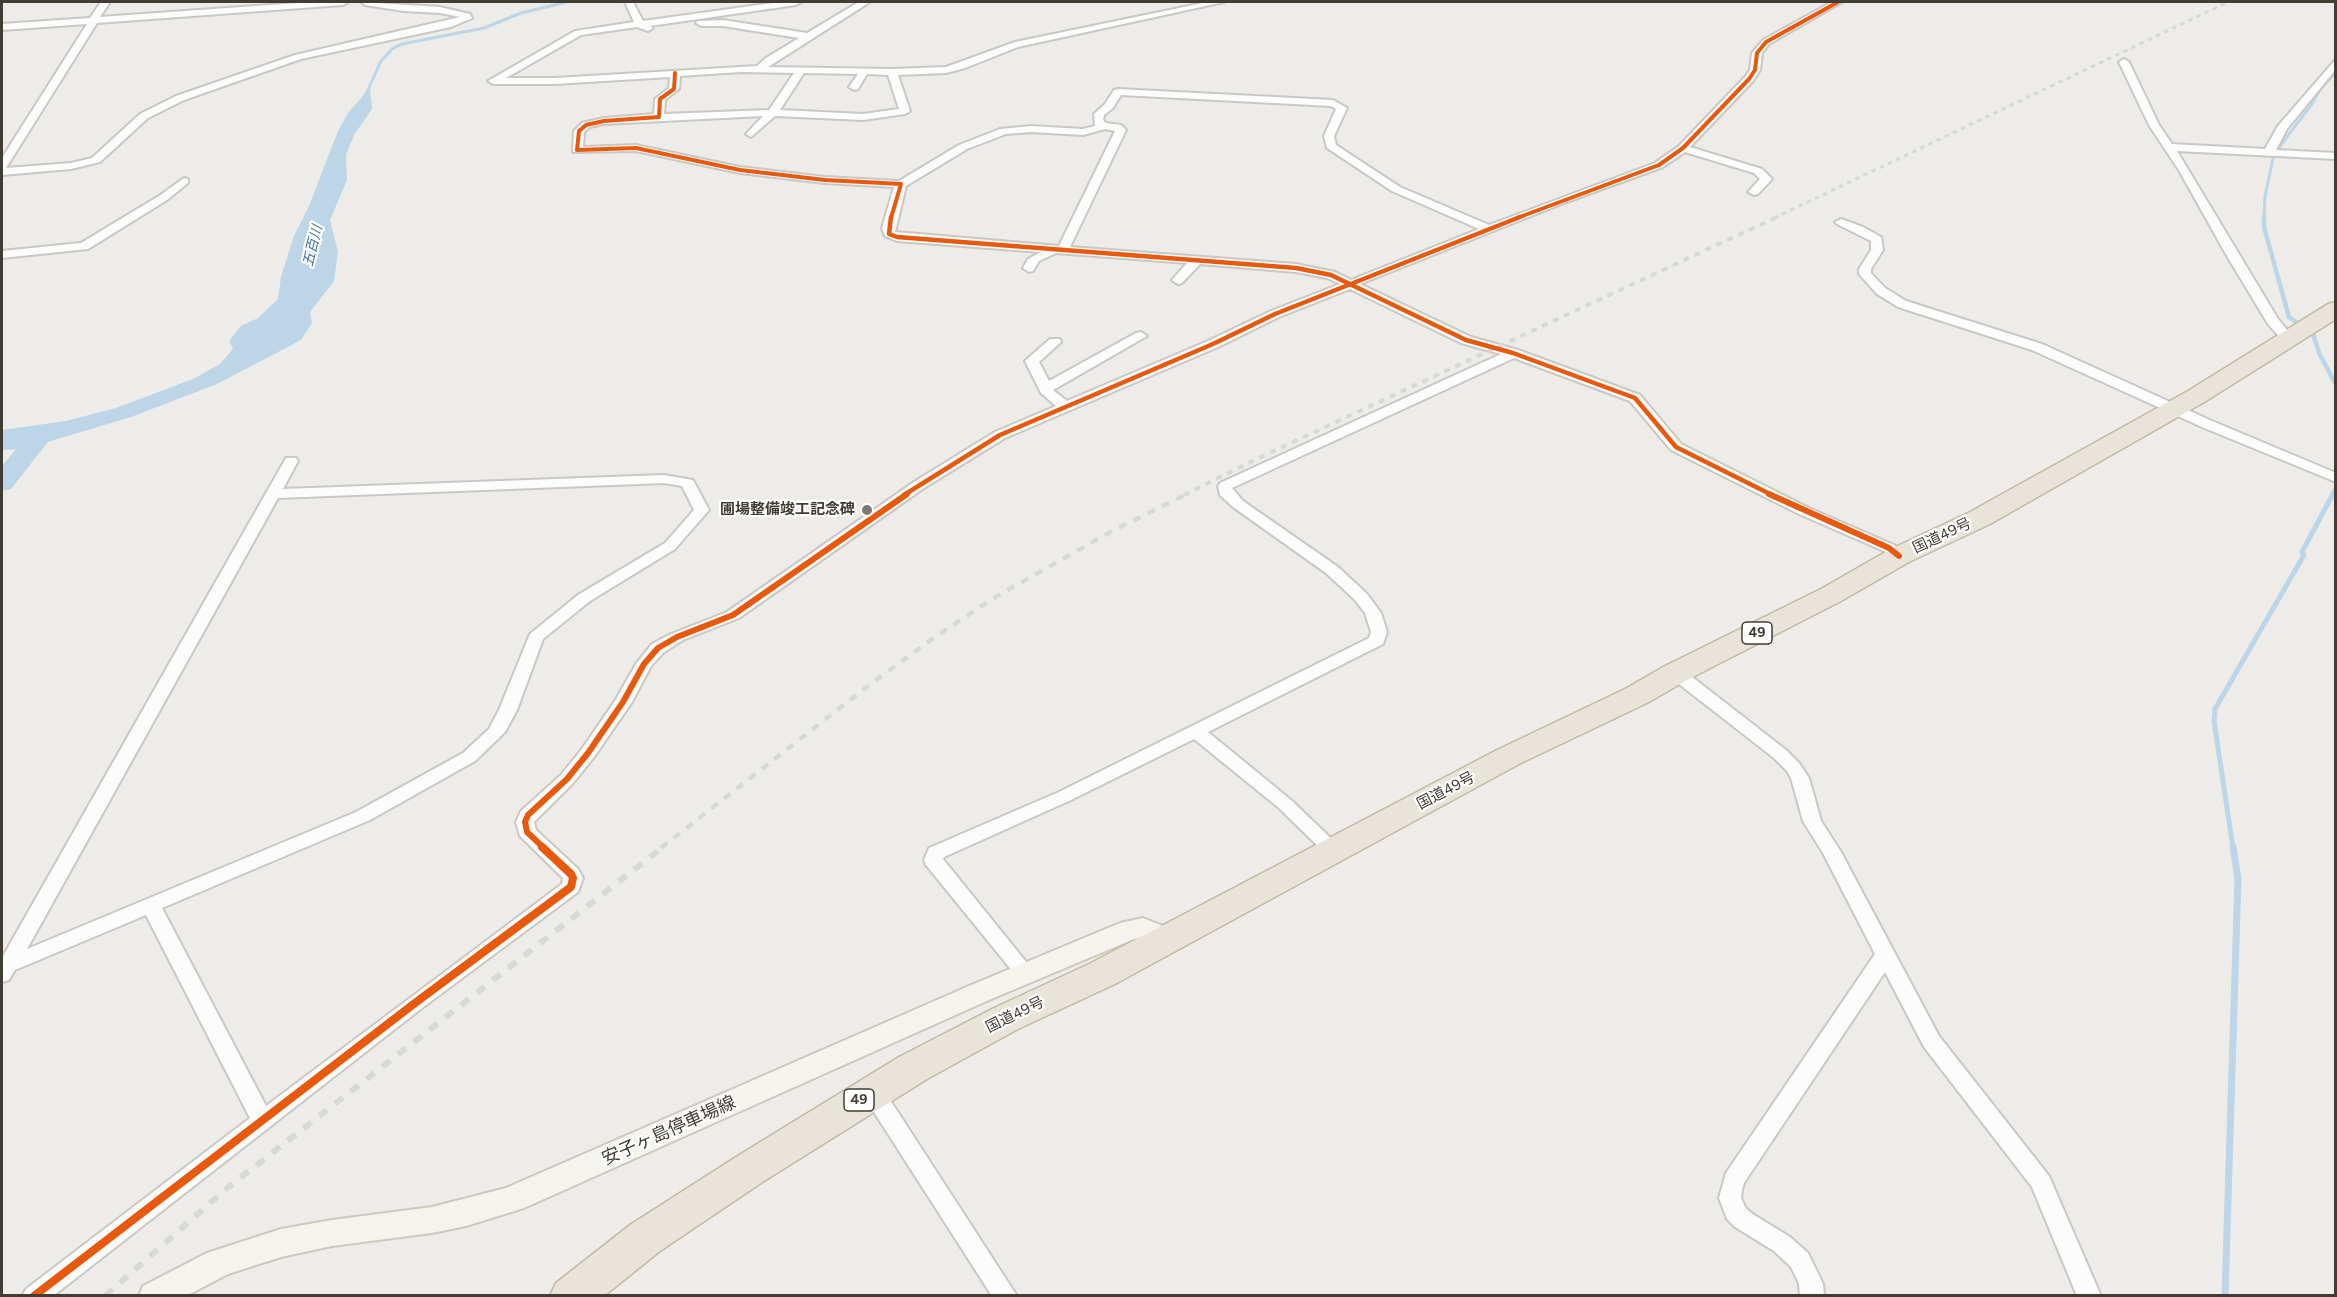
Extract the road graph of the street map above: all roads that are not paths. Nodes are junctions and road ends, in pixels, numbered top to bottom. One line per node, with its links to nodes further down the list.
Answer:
1 (105, 2): 12 (street)
2 (343, 2): 12 (street)
3 (365, 2): 36 (street)
4 (629, 2): 14 (street)
5 (796, 2): 10 (street)
6 (865, 2): 18 (street)
7 (1177, 2): 11 (street)
8 (1219, 2): 11 (street)
9 (1838, 2): 32 (street)
10 (728, 11): 13 (street); 14 (street)
11 (1163, 14): 24 (street)
12 (93, 20): 15 (street); 35 (street)
13 (711, 22): 14 (street); 18 (street)
14 (639, 24): 16 (street)
15 (2, 27)
16 (578, 33): 17 (street); 25 (street)
17 (558, 36)
18 (808, 36): 21 (street)
19 (2124, 62): 31 (street)
20 (2336, 62): 33 (street)
21 (760, 69): 22 (street); 25 (street)
22 (800, 71): 23 (street); 27 (street)
23 (864, 72): 24 (street); 26 (street)
24 (892, 72): 27 (street)
25 (675, 73): 28 (street)
26 (854, 87)
27 (772, 113): 28 (street); 30 (street)
28 (659, 117): 38 (street)
29 (1102, 126): 38 (street); 41 (street); 42 (street)
30 (751, 134)
31 (2169, 147): 33 (street); 50 (street)
32 (1683, 148): 39 (street); 41 (street)
33 (2270, 152): 34 (street)
34 (2336, 156)
35 (2, 166)
36 (2, 172)
37 (184, 181): 43 (street)
38 (901, 184): 42 (street)
39 (1754, 192)
40 (1841, 222): 55 (street)
41 (1490, 230): 47 (street)
42 (1058, 251): 44 (street); 45 (street)
43 (2, 255)
44 (1196, 261): 46 (street); 47 (street)
45 (1029, 268)
46 (1178, 280)
47 (1353, 284): 52 (street); 54 (street)
48 (2336, 309): 50 (highway, 国道49号 / 49)
49 (1141, 336): 53 (street)
50 (2289, 339): 55 (highway, 国道49号 / 49)
51 (1055, 342): 53 (street)
52 (1513, 353): 59 (street); 61 (street)
53 (1046, 388): 54 (street)
54 (1065, 406): 69 (street)
55 (2174, 409): 57 (street); 59 (highway, 国道49号 / 49)
56 (291, 461): 58 (street)
57 (2336, 478)
58 (274, 494): 63 (street); 66 (street)
59 (1899, 556): 60 (highway, 国道49号 / 49)
60 (1676, 672): 62 (highway, 国道49号 / 49); 65 (street)
61 (1196, 731): 62 (street); 67 (street)
62 (1334, 850): 64 (highway, 国道49号 / 49)
63 (151, 905): 66 (street); 69 (street)
64 (1168, 939): 67 (main road, 安子ヶ島停車場線); 68 (highway, 国道49号 / 49)
65 (1885, 955): 74 (street); 75 (street)
66 (5, 970)
67 (1025, 973): 71 (main road, 安子ヶ島停車場線)
68 (873, 1092): 72 (highway, 国道49号 / 49); 73 (street)
69 (262, 1120): 70 (street)
70 (34, 1296)
71 (155, 1296)
72 (571, 1296)
73 (1005, 1296)
74 (1812, 1296)
75 (2089, 1296)

